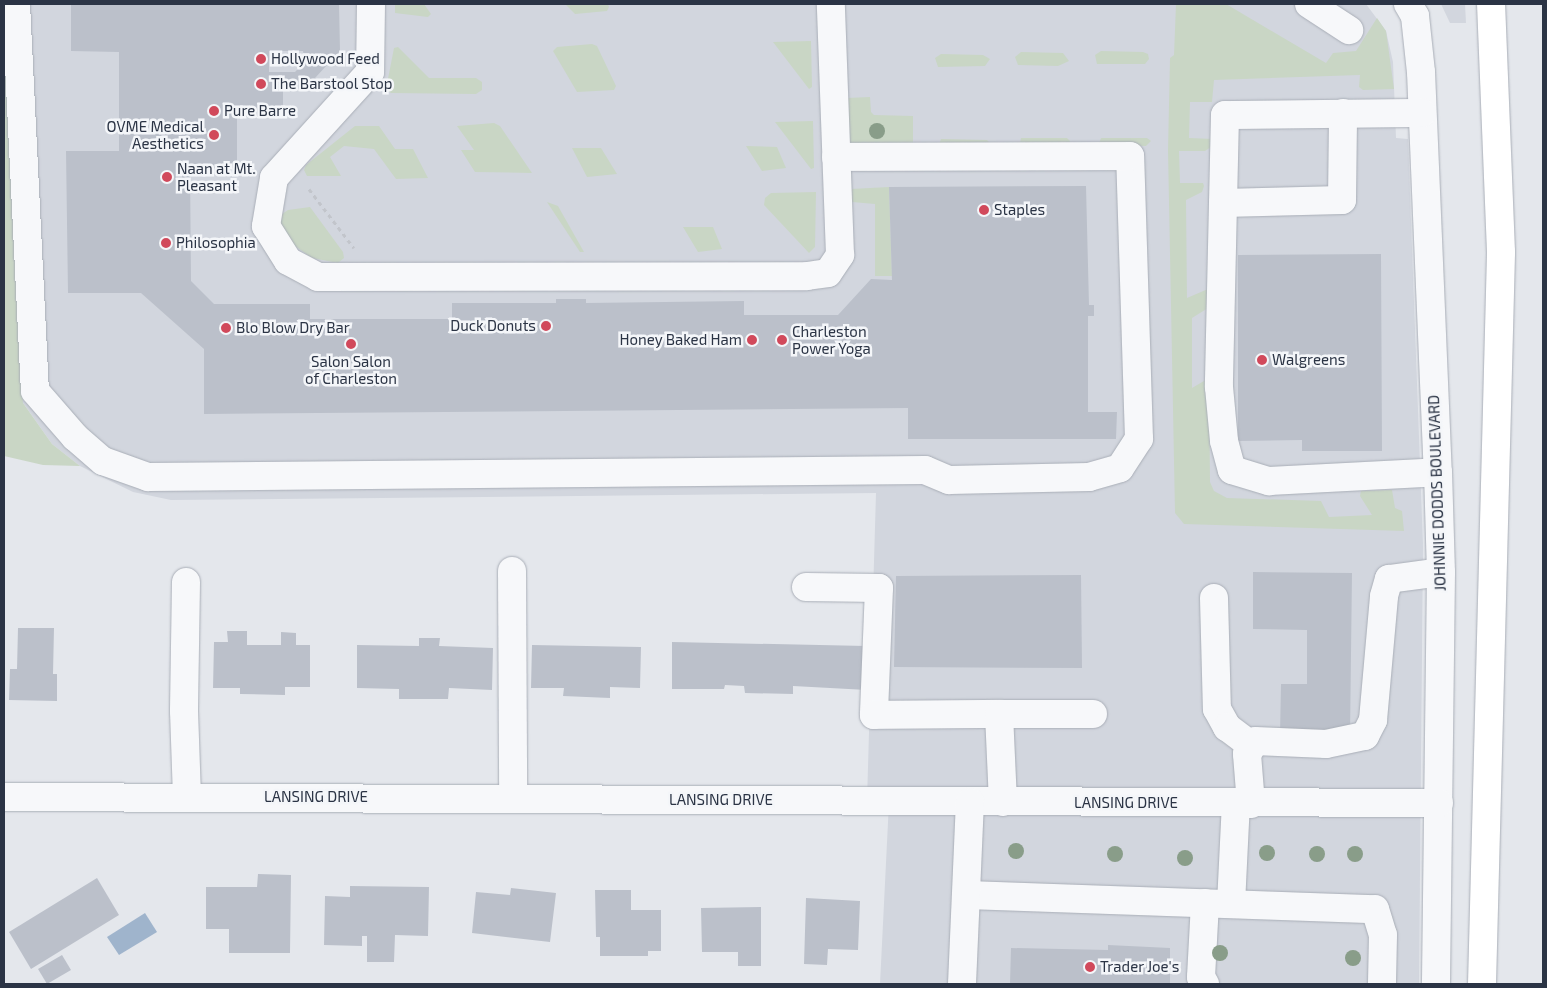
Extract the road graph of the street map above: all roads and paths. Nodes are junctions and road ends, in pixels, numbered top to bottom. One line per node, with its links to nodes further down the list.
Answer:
1 (16, 4): 10 (street)
2 (371, 4): 13 (street)
3 (831, 4): 10 (street)
4 (1309, 4): 7 (street)
5 (1408, 4): 9 (street, JOHNNIE DODDS BOULEVARD)
6 (1490, 4): 36 (highway)
7 (1349, 30)
8 (1343, 113): 9 (street); 12 (street); 12 (street)
9 (1422, 113): 14 (street, JOHNNIE DODDS BOULEVARD)
10 (836, 157): 13 (street)
11 (309, 189): 13 (path)
12 (1223, 202): 14 (street)
13 (355, 277)
14 (1438, 472): 16 (street, JOHNNIE DODDS BOULEVARD)
15 (512, 571): 25 (street)
16 (1440, 572): 22 (street); 28 (street, JOHNNIE DODDS BOULEVARD)
17 (186, 582): 23 (street)
18 (806, 587): 20 (street)
19 (1214, 598): 22 (street)
20 (999, 714): 21 (street); 27 (street)
21 (1093, 714)
22 (1252, 746): 29 (street)
23 (187, 796): 24 (street, LANSING DRIVE); 25 (street, LANSING DRIVE)
24 (4, 797)
25 (513, 798): 26 (street, LANSING DRIVE)
26 (970, 802): 27 (street, LANSING DRIVE); 30 (street)
27 (1003, 802): 29 (street, LANSING DRIVE)
28 (1439, 803): 29 (street, LANSING DRIVE); 35 (street, JOHNNIE DODDS BOULEVARD)
29 (1244, 804): 31 (street)
30 (967, 895): 31 (street); 33 (street)
31 (1218, 904): 32 (street); 34 (street)
32 (1202, 982)
33 (962, 984)
34 (1382, 984)
35 (1436, 984)
36 (1482, 984)

